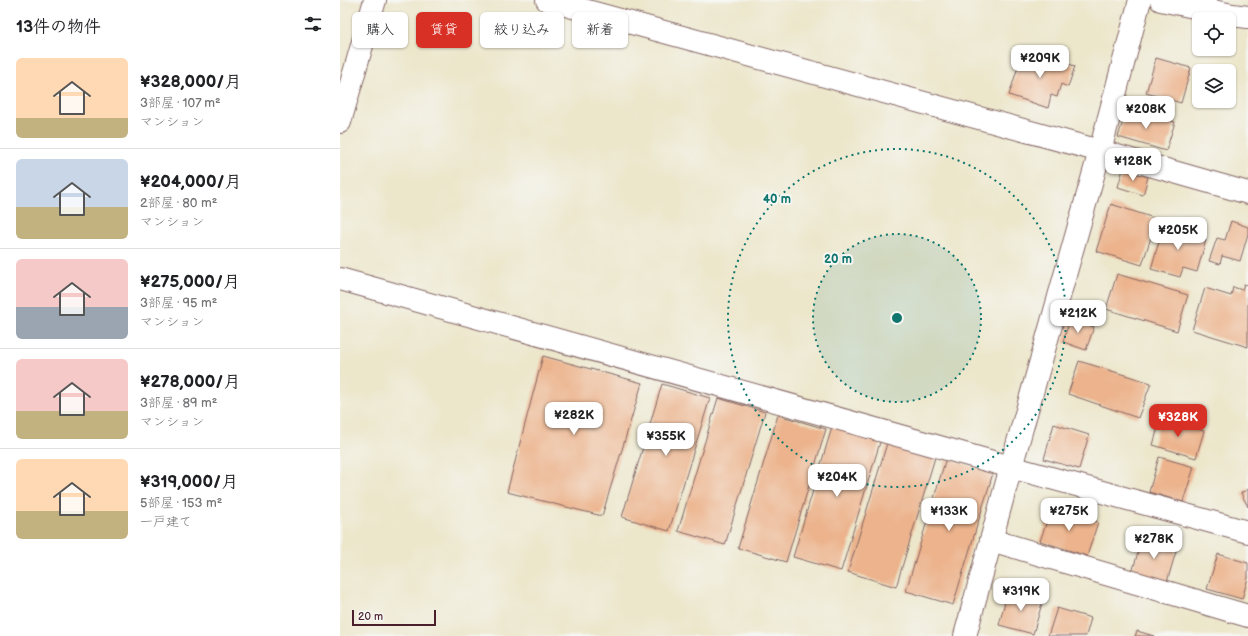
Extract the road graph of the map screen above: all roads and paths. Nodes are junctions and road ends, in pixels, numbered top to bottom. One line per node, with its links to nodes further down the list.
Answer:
1 (375, 0): 6 (street)
2 (547, 0): 7 (street)
3 (1140, 0): 7 (street)
4 (1161, 0): 5 (street)
5 (1248, 17)
6 (340, 122)
7 (1100, 151): 8 (street); 10 (street)
8 (1248, 193)
9 (340, 279): 10 (street)
10 (1011, 467): 11 (street); 12 (street)
11 (1248, 532)
12 (991, 540): 13 (street); 14 (street)
13 (1248, 616)
14 (965, 636)

